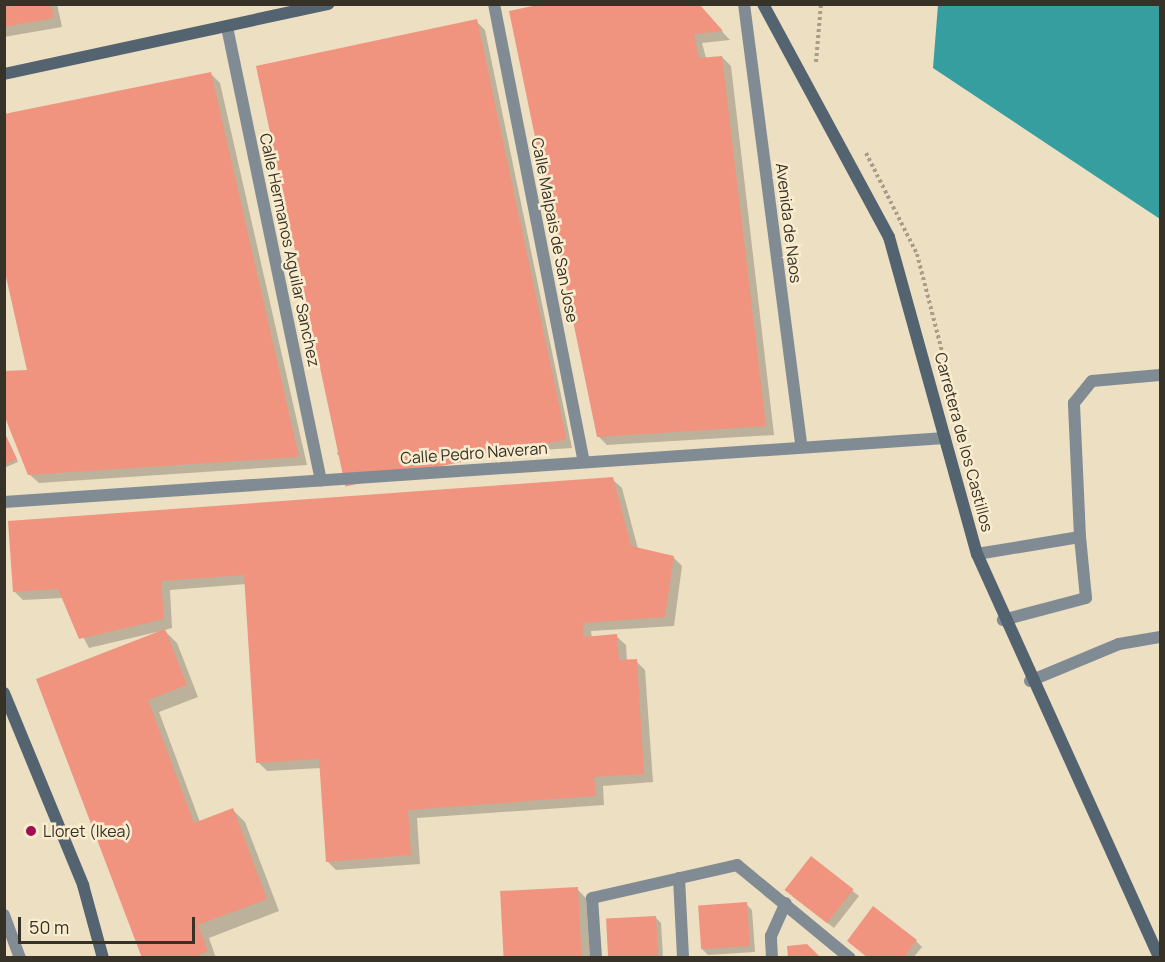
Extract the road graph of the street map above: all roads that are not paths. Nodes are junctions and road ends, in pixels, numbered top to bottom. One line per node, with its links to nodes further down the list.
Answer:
1 (329, 4): 5 (main road)
2 (494, 4): 10 (street, Calle Malpais de San Jose)
3 (744, 4): 9 (street, Avenida de Naos)
4 (763, 4): 8 (main road, Carretera de los Castillos)
5 (227, 27): 6 (main road); 11 (street, Calle Hermanos Aguilar Sanchez)
6 (4, 74)
7 (1161, 375): 13 (street)
8 (945, 438): 9 (street, Calle Pedro Naveran); 14 (main road, Carretera de los Castillos)
9 (801, 445): 10 (street, Calle Pedro Naveran)
10 (584, 461): 11 (street, Calle Pedro Naveran)
11 (321, 480): 12 (street, Calle Pedro Naveran)
12 (4, 502)
13 (1080, 537): 14 (street); 15 (street)
14 (977, 554): 15 (main road, Carretera de los Castillos)
15 (1003, 620): 17 (main road, Carretera de los Castillos)
16 (1161, 637): 17 (street)
17 (1030, 681): 29 (main road, Carretera de los Castillos)
18 (4, 693): 24 (main road)
19 (679, 878): 20 (street); 25 (street); 26 (street)
20 (786, 903): 27 (street); 28 (street)
21 (4, 915): 22 (street)
22 (9, 940): 23 (street)
23 (20, 957)
24 (103, 957)
25 (596, 957)
26 (684, 957)
27 (772, 957)
28 (850, 957)
29 (1159, 957)

